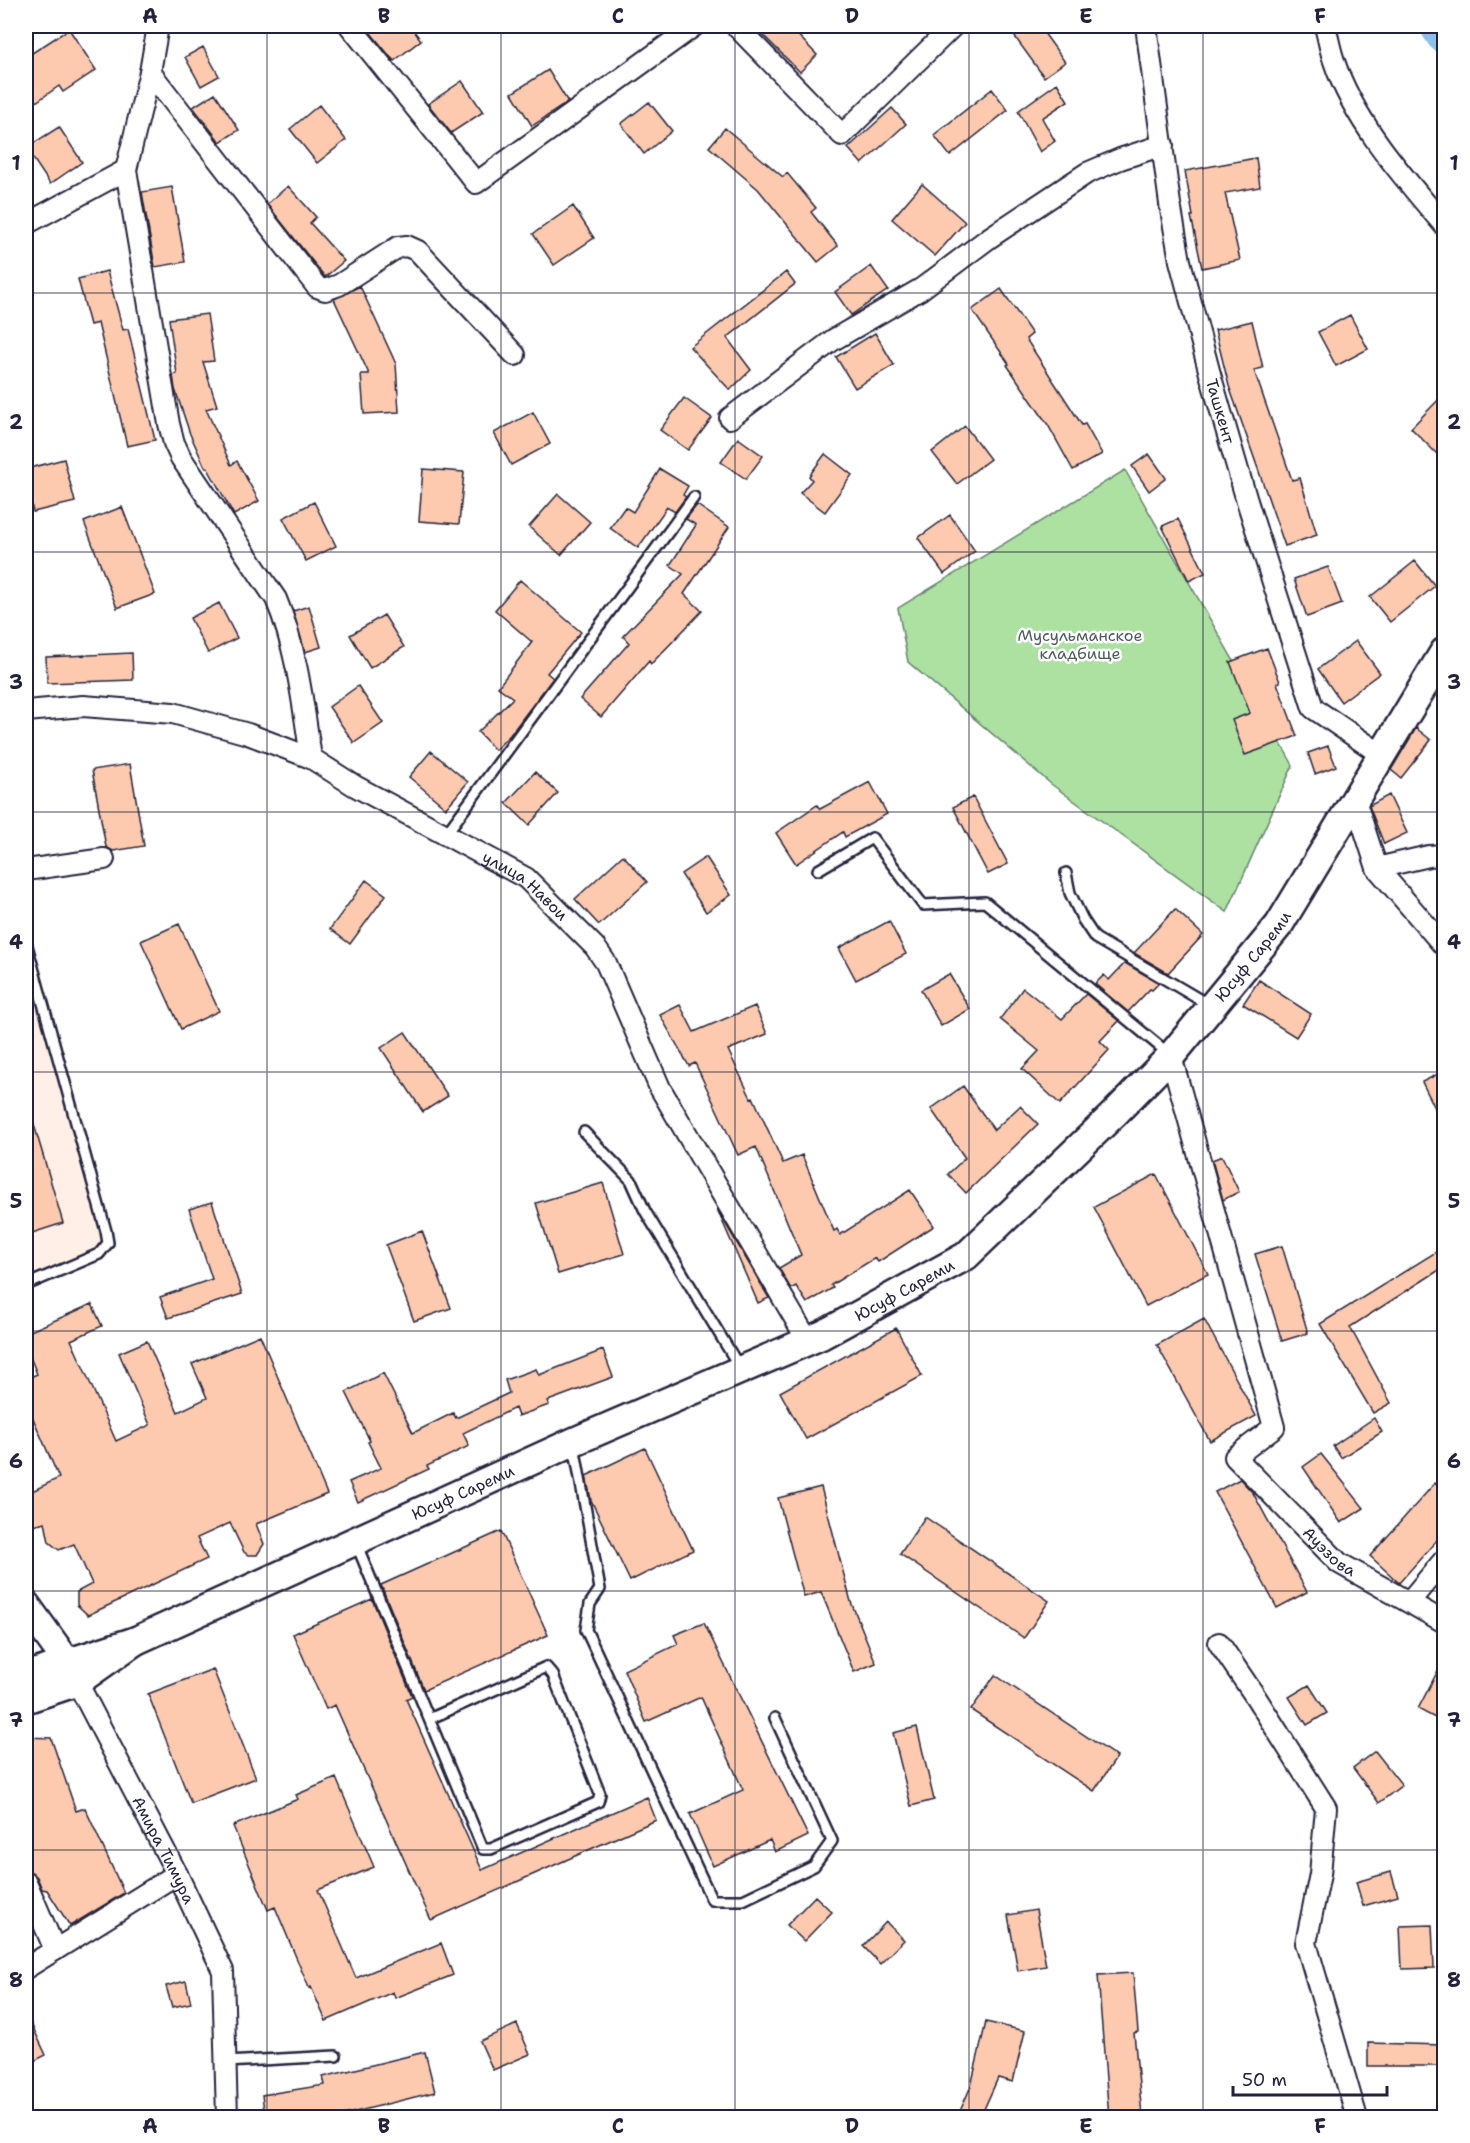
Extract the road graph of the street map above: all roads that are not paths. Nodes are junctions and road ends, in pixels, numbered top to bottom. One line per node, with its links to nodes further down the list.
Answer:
1 (158, 26): 8 (street)
2 (350, 26): 3 (street)
3 (694, 26)
4 (736, 26): 5 (street)
5 (953, 26)
6 (1146, 26): 9 (street, Ташкент)
7 (1325, 26): 12 (street)
8 (150, 72): 10 (street); 13 (street)
9 (1163, 145): 14 (street); 18 (street, Ташкент)
10 (126, 170): 11 (street); 19 (street)
11 (26, 224)
12 (1444, 225)
13 (515, 355)
14 (730, 418)
15 (694, 497): 21 (lane)
16 (1444, 652): 18 (main road, Юсуф Сареми)
17 (26, 711): 19 (street, улица Навои)
18 (1382, 755): 20 (main road, Юсуф Сареми)
19 (311, 758): 21 (street, улица Навои)
20 (1355, 800): 24 (street); 31 (main road, Юсуф Сареми)
21 (446, 834): 35 (street, улица Навои)
22 (1444, 855): 24 (street)
23 (104, 859): 25 (street)
24 (1377, 868): 29 (street)
25 (26, 870)
26 (818, 870): 32 (lane)
27 (1066, 873): 31 (lane)
28 (26, 942): 30 (lane)
29 (1444, 946)
30 (27, 952): 34 (lane)
31 (1211, 1006): 32 (main road, Юсуф Сареми)
32 (1171, 1056): 35 (main road, Юсуф Сареми); 40 (street, Ауэзова)
33 (584, 1132): 36 (lane)
34 (26, 1285)
35 (808, 1341): 36 (main road, Юсуф Сареми)
36 (742, 1370): 37 (main road, Юсуф Сареми)
37 (573, 1443): 38 (main road, Юсуф Сареми); 47 (lane)
38 (356, 1541): 44 (main road, Юсуф Сареми); 48 (lane)
39 (1444, 1560): 40 (street)
40 (1409, 1602): 42 (street, Ауэзова)
41 (26, 1605): 44 (main road, Амира Тимура)
42 (1444, 1622)
43 (1219, 1643): 56 (street)
44 (72, 1672): 45 (main road, Юсуф Сареми); 46 (main road, Юсуф Сареми); 49 (street, Амира Тимура)
45 (26, 1676)
46 (26, 1699)
47 (775, 1718)
48 (429, 1719): 48 (lane)
49 (177, 1874): 51 (street); 54 (street, Амира Тимура)
50 (26, 1882): 51 (street)
51 (55, 1950): 52 (street)
52 (26, 1968)
53 (336, 2055): 54 (lane)
54 (226, 2061): 55 (street, Амира Тимура)
55 (227, 2118)
56 (1358, 2118)

